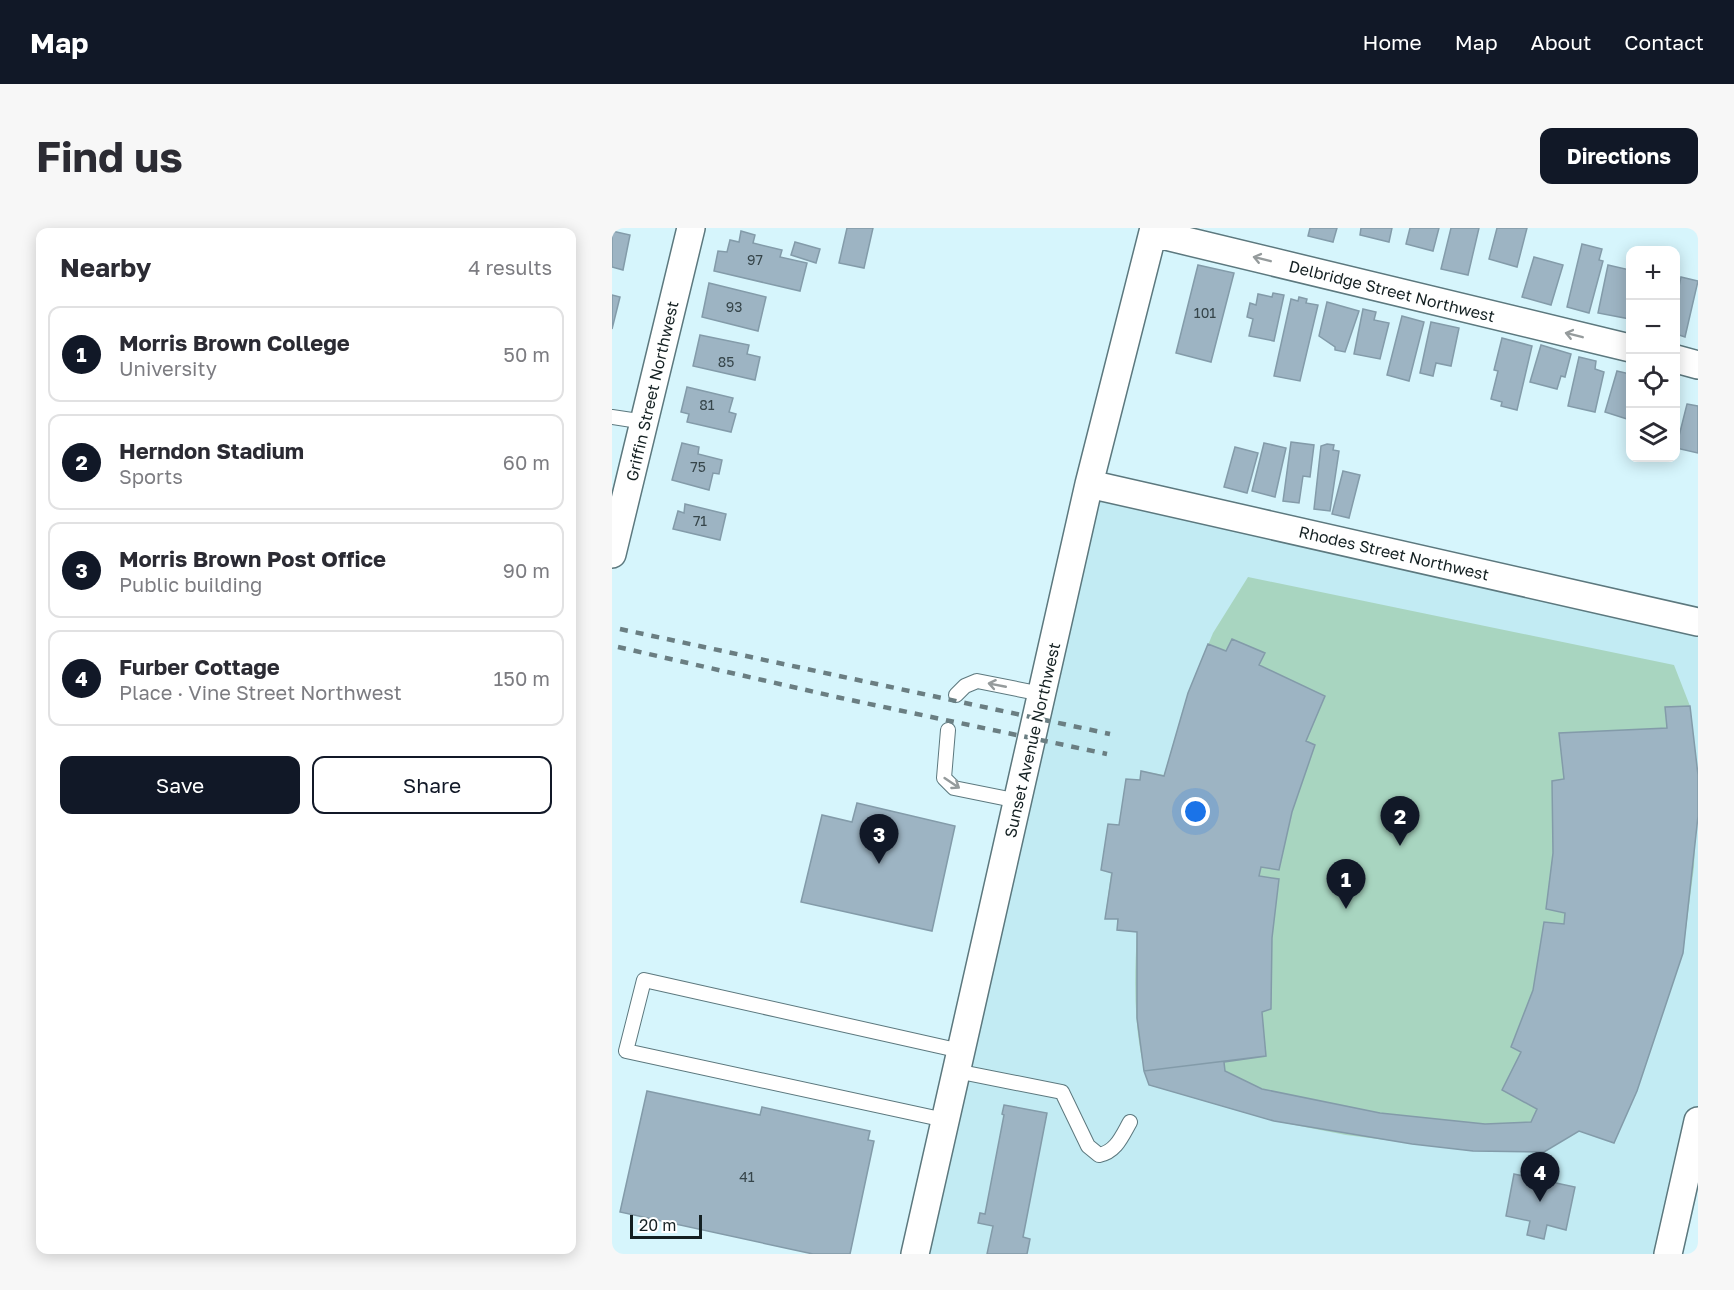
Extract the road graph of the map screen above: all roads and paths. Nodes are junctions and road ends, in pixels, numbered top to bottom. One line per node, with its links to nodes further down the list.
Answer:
1 (691, 228): 7 (street, Griffin Street Northwest)
2 (1154, 230): 3 (street, Delbridge Street Northwest, one-way to 2); 8 (street, Sunset Avenue Northwest)
3 (1626, 347)
4 (1680, 360): 5 (street)
5 (1698, 365)
6 (612, 417): 7 (lane)
7 (645, 422): 9 (street, Griffin Street Northwest)
8 (1089, 484): 10 (street, Rhodes Street Northwest); 11 (street, Sunset Avenue Northwest)
9 (612, 554)
10 (1698, 622)
11 (1042, 694): 12 (lane, one-way to 12); 14 (street, Sunset Avenue Northwest)
12 (956, 695)
13 (948, 730): 14 (lane, one-way to 14)
14 (1018, 801): 15 (street, Sunset Avenue Northwest)
15 (959, 1061): 16 (street, Sunset Avenue Northwest); 16 (lane); 18 (lane)
16 (945, 1120): 20 (street, Sunset Avenue Northwest)
17 (1698, 1120): 19 (street)
18 (1130, 1122)
19 (1690, 1195): 21 (street)
20 (915, 1254)
21 (1668, 1254)

